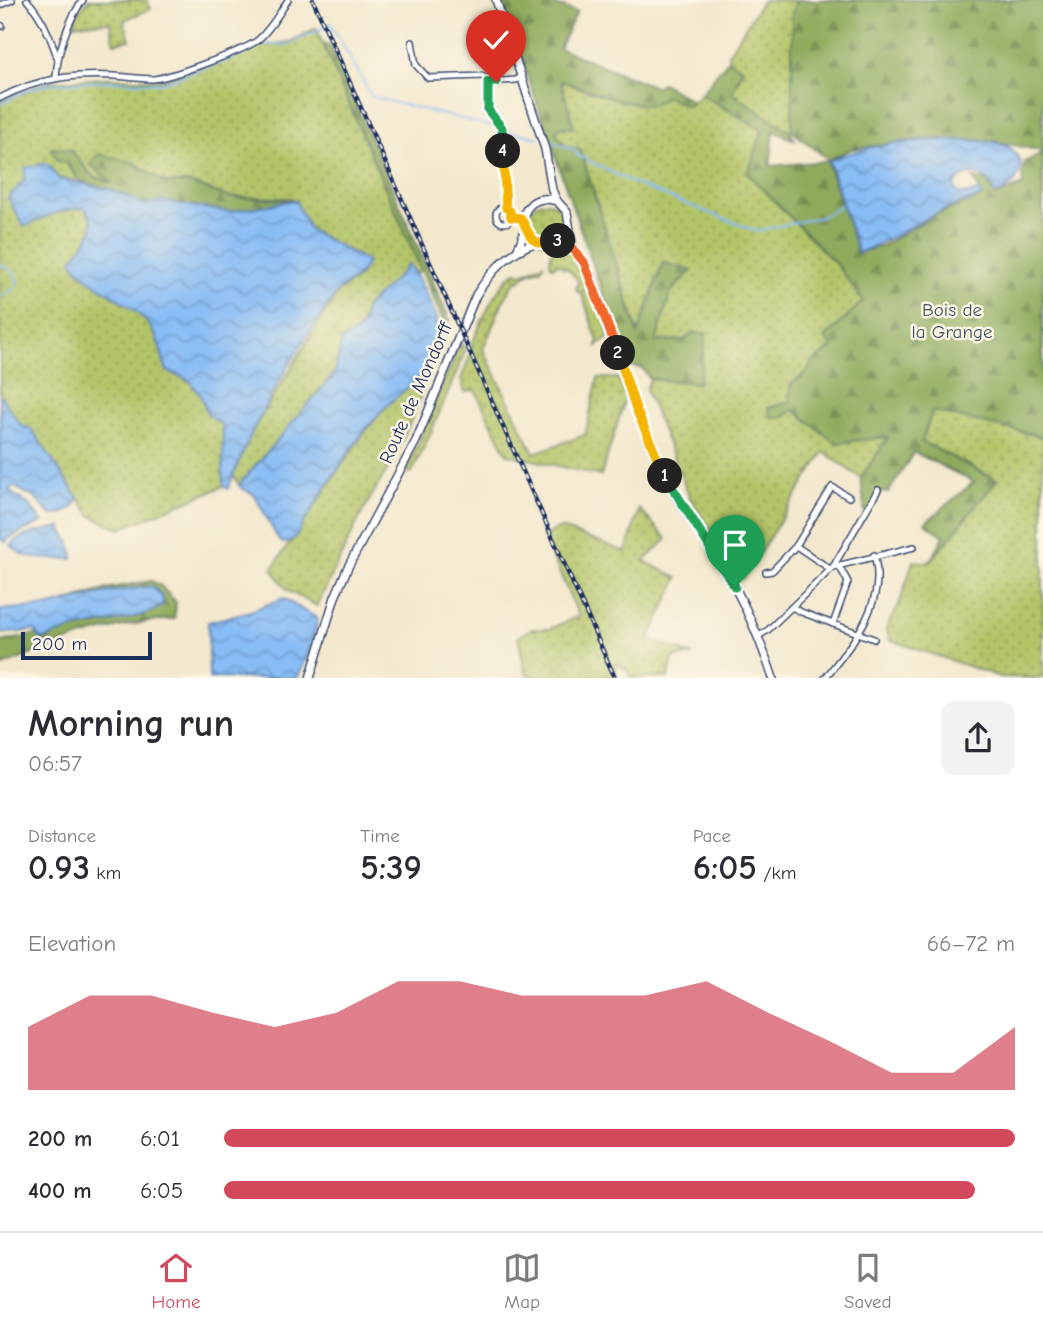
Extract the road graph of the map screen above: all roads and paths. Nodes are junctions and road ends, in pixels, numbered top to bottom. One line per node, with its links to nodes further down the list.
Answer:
1 (12, 0): 6 (street)
2 (27, 0): 7 (street)
3 (83, 0): 8 (street)
4 (288, 0): 12 (street)
5 (496, 0): 11 (main road)
6 (0, 5)
7 (51, 37): 8 (street); 10 (street)
8 (66, 37): 10 (street)
9 (412, 42): 13 (street)
10 (58, 60): 12 (street)
11 (522, 77): 13 (street); 15 (main road)
12 (57, 78): 14 (street)
13 (487, 80): 19 (street)
14 (0, 98)
15 (549, 181): 16 (main road); 17 (main road)
16 (544, 198): 17 (main road); 18 (main road)
17 (557, 201): 21 (main road)
18 (528, 208): 19 (street); 20 (main road)
19 (509, 212): 20 (street)
20 (523, 221): 22 (main road)
21 (569, 226): 23 (main road); 26 (main road)
22 (525, 230): 24 (main road); 25 (main road)
23 (558, 241): 24 (main road); 26 (main road)
24 (537, 242): 25 (main road)
25 (518, 249): 39 (main road, Route de Mondorff)
26 (573, 249): 37 (main road)
27 (878, 490): 32 (street)
28 (849, 497): 29 (street)
29 (796, 546): 32 (street); 33 (street)
30 (914, 547): 31 (street)
31 (874, 555): 32 (street); 36 (street)
32 (834, 567): 34 (street); 35 (street)
33 (766, 572)
34 (792, 607): 35 (street); 37 (street)
35 (833, 624): 36 (street)
36 (860, 634): 38 (street); 41 (street)
37 (759, 636): 40 (main road)
38 (874, 639)
39 (310, 678)
40 (773, 678)
41 (825, 678)

